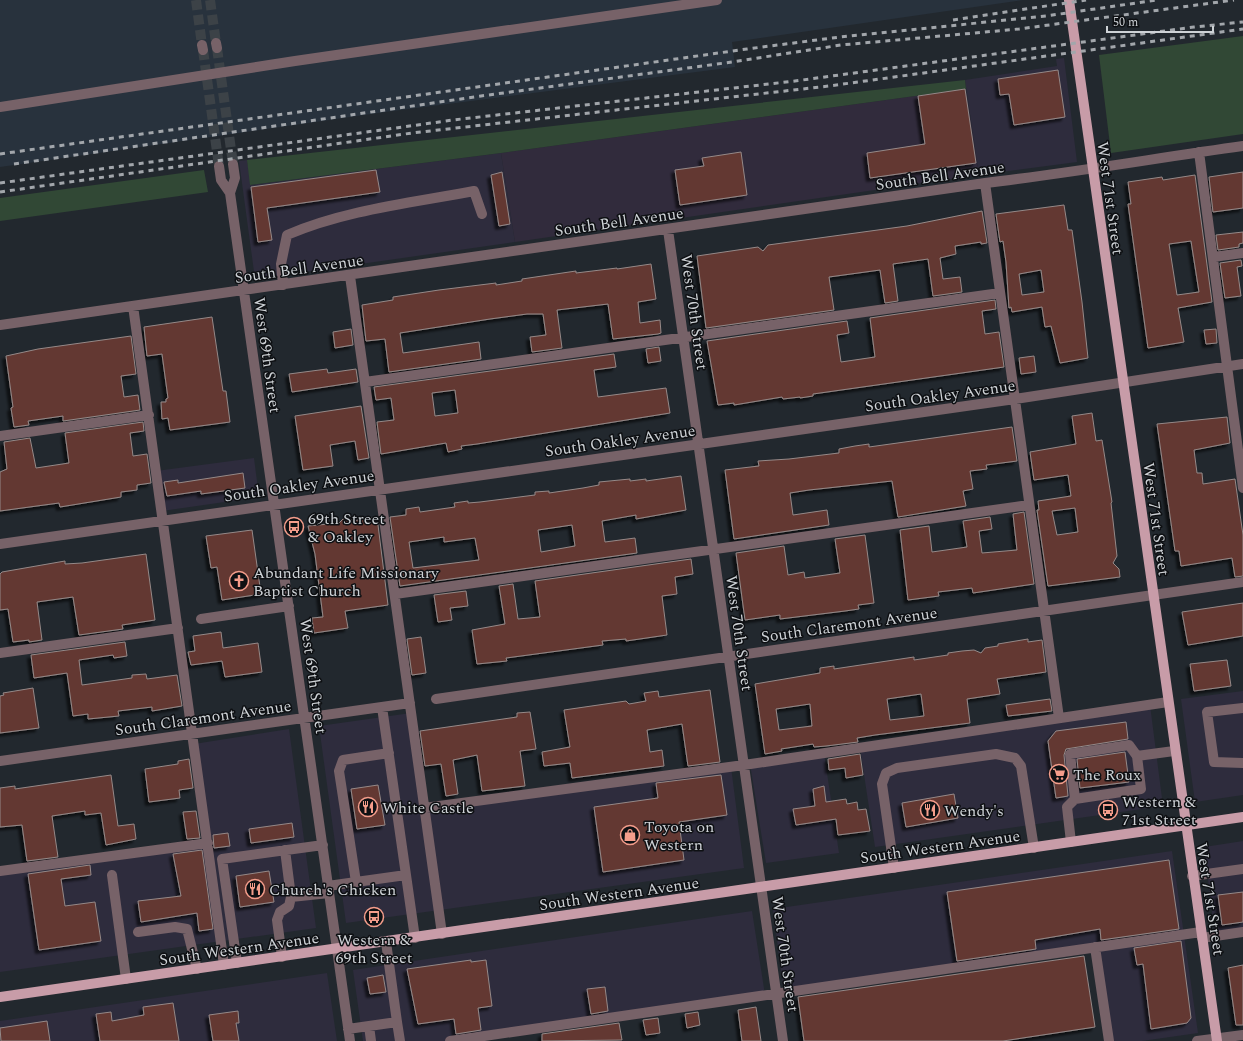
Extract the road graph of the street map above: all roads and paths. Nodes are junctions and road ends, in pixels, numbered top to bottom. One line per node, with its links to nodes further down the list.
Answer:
1 (717, 0): 3 (street)
2 (1069, 0): 8 (main road, West 71st Street)
3 (0, 107)
4 (1243, 146): 5 (street, South Bell Avenue)
5 (1199, 152): 8 (street, South Bell Avenue); 14 (street)
6 (233, 164): 10 (street, West 69th Street)
7 (219, 166): 10 (street, West 69th Street)
8 (1092, 168): 9 (street, South Bell Avenue); 24 (main road, West 71st Street)
9 (985, 183): 12 (street, South Bell Avenue); 18 (street)
10 (230, 194): 17 (street, West 69th Street)
11 (482, 214): 16 (street)
12 (668, 230): 15 (street, South Bell Avenue); 21 (street, West 70th Street)
13 (1243, 253): 14 (street)
14 (1213, 257): 23 (street)
15 (350, 276): 16 (street, South Bell Avenue); 25 (street)
16 (283, 285): 17 (street, South Bell Avenue)
17 (244, 291): 19 (street, South Bell Avenue); 33 (street, West 69th Street)
18 (1000, 293): 21 (street); 26 (street)
19 (133, 306): 20 (street, South Bell Avenue); 27 (street)
20 (0, 325)
21 (683, 338): 25 (street); 29 (street, West 70th Street)
22 (1243, 364): 23 (street, South Oakley Avenue)
23 (1227, 366): 24 (street, South Oakley Avenue); 30 (street)
24 (1122, 381): 26 (street, South Oakley Avenue); 40 (main road, West 71st Street)
25 (366, 382): 31 (street)
26 (1015, 399): 29 (street, South Oakley Avenue); 34 (street)
27 (149, 415): 28 (street); 35 (street)
28 (0, 436)
29 (698, 445): 31 (street, South Oakley Avenue); 37 (street, West 70th Street)
30 (1242, 471): 32 (street)
31 (380, 488): 33 (street, South Oakley Avenue); 39 (street)
32 (1243, 488)
33 (274, 504): 35 (street, South Oakley Avenue); 41 (street, West 69th Street)
34 (1029, 505): 37 (street); 42 (street)
35 (163, 520): 36 (street, South Oakley Avenue); 44 (street)
36 (0, 544)
37 (713, 549): 39 (street); 46 (street, West 70th Street)
38 (1243, 582): 40 (street, South Claremont Avenue)
39 (395, 594): 49 (street)
40 (1152, 595): 42 (street, South Claremont Avenue); 48 (main road, West 71st Street)
41 (288, 606): 43 (street); 52 (street, West 69th Street)
42 (1044, 611): 46 (street, South Claremont Avenue); 53 (street)
43 (201, 619)
44 (178, 628): 45 (street); 54 (street)
45 (0, 653)
46 (728, 657): 47 (street, South Claremont Avenue); 60 (street, West 70th Street)
47 (436, 699)
48 (1168, 702): 53 (street); 55 (main road, West 71st Street)
49 (410, 703): 50 (street, South Claremont Avenue); 62 (street)
50 (382, 707): 52 (street, South Claremont Avenue); 56 (street)
51 (1243, 708): 59 (street)
52 (304, 718): 54 (street, South Claremont Avenue); 67 (street, West 69th Street)
53 (1059, 718): 60 (street)
54 (192, 734): 58 (street, South Claremont Avenue); 66 (street)
55 (1174, 751): 57 (street); 64 (main road, West 71st Street)
56 (389, 753): 74 (street); 76 (street)
57 (1137, 756): 61 (street); 61 (street)
58 (0, 761)
59 (1243, 763)
60 (744, 765): 62 (street); 77 (street, West 70th Street)
61 (1075, 799): 65 (street)
62 (424, 808): 82 (street)
63 (1243, 817): 64 (main road, South Western Avenue)
64 (1185, 826): 65 (main road, South Western Avenue); 75 (main road, West 71st Street)
65 (1071, 842): 68 (main road, South Western Avenue)
66 (208, 843): 72 (street); 90 (street)
67 (323, 845): 69 (street); 78 (street, West 69th Street)
68 (1034, 848): 70 (main road, South Western Avenue); 70 (street)
69 (285, 850): 79 (street); 89 (street)
70 (894, 868): 77 (main road, South Western Avenue)
71 (1243, 869): 75 (street)
72 (0, 871)
73 (112, 875): 92 (street)
74 (406, 875): 76 (street); 84 (street)
75 (1192, 876): 83 (main road, West 71st Street)
76 (356, 882): 78 (street)
77 (761, 887): 82 (main road, South Western Avenue); 93 (street, West 70th Street)
78 (329, 890): 79 (street); 87 (street, West 69th Street)
79 (291, 897): 88 (street)
80 (138, 932): 91 (street)
81 (1243, 932): 83 (street)
82 (442, 934): 84 (main road, South Western Avenue)
83 (1201, 935): 86 (street); 99 (main road, West 71st Street)
84 (415, 938): 85 (main road, South Western Avenue)
85 (386, 942): 87 (main road, South Western Avenue); 95 (street)
86 (1095, 947): 93 (street); 105 (street)
87 (337, 949): 88 (main road, South Western Avenue); 97 (street, West 69th Street)
88 (282, 957): 89 (main road, South Western Avenue)
89 (237, 963): 90 (main road, South Western Avenue)
90 (224, 965): 91 (main road, South Western Avenue)
91 (197, 969): 92 (main road, South Western Avenue)
92 (126, 979): 94 (main road, South Western Avenue)
93 (776, 994): 103 (street); 104 (street, West 70th Street)
94 (0, 997)
95 (397, 1022): 96 (street); 102 (street)
96 (369, 1026): 97 (street); 101 (street)
97 (348, 1029): 100 (street, West 69th Street)
98 (1243, 1035): 99 (street)
99 (1216, 1040): 106 (street)
100 (350, 1041)
101 (371, 1041)
102 (400, 1041)
103 (454, 1041)
104 (783, 1041)
105 (1109, 1041)
106 (1197, 1041)

